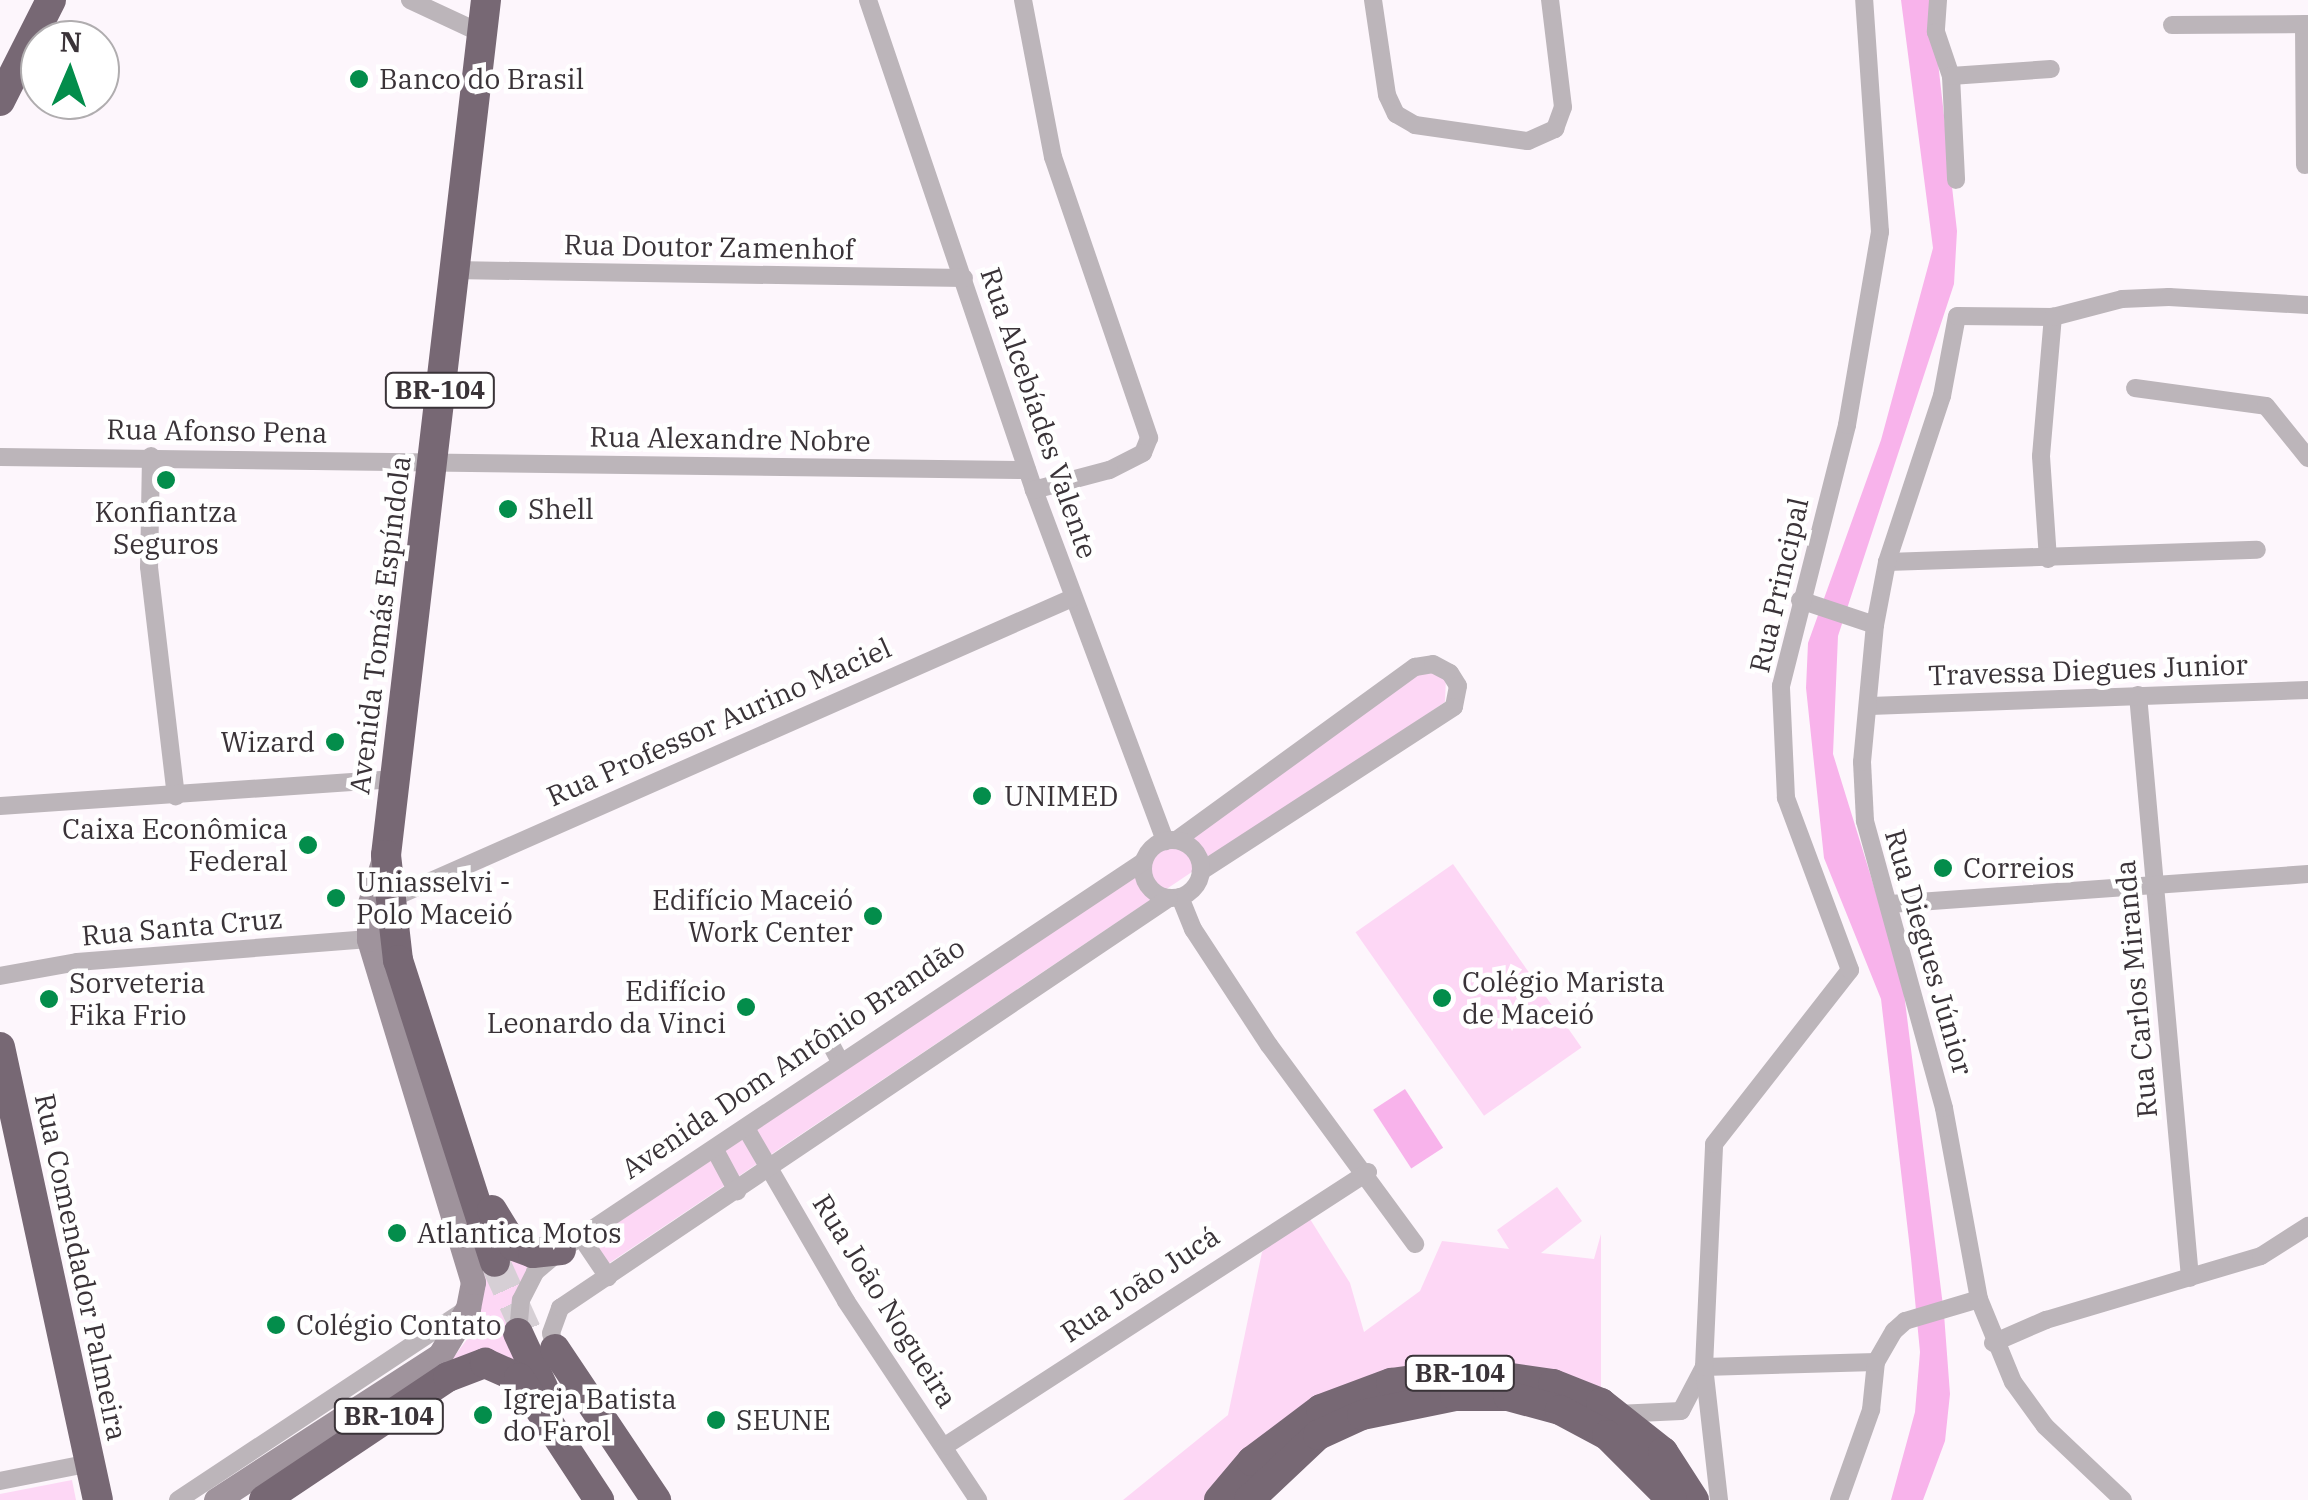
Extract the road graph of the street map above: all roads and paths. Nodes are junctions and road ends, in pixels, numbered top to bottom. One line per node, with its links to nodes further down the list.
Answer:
1 (51, 0): 15 (highway)
2 (410, 0): 12 (street)
3 (486, 0): 12 (highway, Avenida Tomás Espíndola / BR-104)
4 (868, 0): 19 (street, Rua Alcebíades Valente)
5 (1023, 0): 28 (street)
6 (1373, 0): 7 (street)
7 (1550, 0)
8 (1866, 0): 33 (street, Rua Principal)
9 (1938, 0): 14 (street)
10 (2306, 24): 11 (street); 16 (street)
11 (2172, 25)
12 (483, 34): 18 (highway, Avenida Tomás Espíndola / BR-104)
13 (2051, 69): 14 (street)
14 (1951, 76): 17 (street)
15 (0, 101)
16 (2305, 165)
17 (1956, 180)
18 (453, 270): 19 (street, Rua Doutor Zamenhof); 26 (highway, Avenida Tomás Espíndola / BR-104)
19 (964, 278): 27 (street, Rua Alcebíades Valente)
20 (2308, 304): 21 (street)
21 (2053, 317): 30 (street); 31 (street, Rua Diegues Júnior)
22 (2135, 388): 25 (street)
23 (150, 456): 24 (street, Rua Afonso Pena); 26 (street, Rua Afonso Pena); 39 (street)
24 (0, 457)
25 (2308, 458)
26 (432, 463): 27 (street, Rua Alexandre Nobre); 38 (highway, Avenida Tomás Espíndola / BR-104)
27 (1027, 470): 28 (street, Rua Alcebíades Valente)
28 (1034, 490): 32 (street, Rua Alcebíades Valente)
29 (2257, 550): 30 (street)
30 (2048, 560): 31 (street)
31 (1887, 562): 34 (street, Rua Diegues Júnior)
32 (1072, 598): 41 (street, Rua Alcebíades Valente); 48 (street, Rua Professor Aurino Maciel)
33 (1806, 602): 34 (street); 73 (street, Rua Principal)
34 (1875, 624): 37 (street, Rua Diegues Júnior)
35 (2308, 690): 36 (street, Travessa Diegues Junior)
36 (2138, 695): 37 (street, Travessa Diegues Junior); 46 (street, Rua Carlos Miranda)
37 (1870, 706): 49 (street, Rua Diegues Júnior)
38 (395, 778): 39 (street); 42 (highway, Avenida Tomás Espíndola / BR-104)
39 (176, 796): 40 (street)
40 (0, 806)
41 (1171, 840): 43 (street); 44 (street); 44 (street)
42 (386, 856): 48 (highway, Avenida Tomás Espíndola / BR-104); 50 (main road)
43 (1142, 862): 47 (street); 55 (street, Avenida Dom Antônio Brandão)
44 (1202, 871): 47 (street)
45 (2308, 874): 46 (street)
46 (2154, 883): 49 (street); 66 (street, Rua Carlos Miranda)
47 (1175, 897): 58 (street); 59 (street)
48 (388, 900): 52 (highway, BR-104)
49 (1890, 904): 67 (street, Rua Diegues Júnior)
50 (369, 939): 51 (street, Rua Santa Cruz); 64 (main road)
51 (0, 976)
52 (408, 993): 63 (highway); 64 (highway, BR-104)
53 (828, 1039): 55 (street)
54 (0, 1047): 76 (highway, Rua Comendador Palmeira)
55 (840, 1062): 56 (street, Avenida Dom Antônio Brandão)
56 (747, 1130): 57 (street, Avenida Dom Antônio Brandão); 58 (street, Rua João Nogueira)
57 (715, 1150): 60 (street); 63 (street, Avenida Dom Antônio Brandão)
58 (770, 1167): 60 (street); 75 (street, Rua João Nogueira)
59 (1368, 1172): 62 (street); 75 (street, Rua João Jucá)
60 (737, 1191): 65 (street)
61 (2308, 1226): 66 (street)
62 (1415, 1244)
63 (572, 1245): 65 (street); 69 (street, Avenida Dom Antônio Brandão)
64 (484, 1272): 68 (main road)
65 (608, 1276): 71 (street)
66 (2190, 1278): 70 (street)
67 (1980, 1299): 70 (street, Rua Diegues Júnior); 72 (street)
68 (468, 1308): 79 (street); 80 (main road)
69 (518, 1332): 82 (highway)
70 (1994, 1343): 92 (street, Rua Diegues Júnior)
71 (550, 1355): 83 (highway); 84 (highway)
72 (1876, 1362): 73 (street); 91 (street)
73 (1704, 1367): 74 (street, Rua Principal); 90 (street, Rua Principal)
74 (1617, 1414): 86 (highway, BR-104); 89 (highway, BR-104)
75 (945, 1446): 85 (street, Rua João Nogueira)
76 (91, 1463): 77 (street); 78 (highway, Rua Comendador Palmeira)
77 (0, 1480)
78 (98, 1500)
79 (178, 1500)
80 (216, 1500)
81 (264, 1500): 82 (highway, BR-104)
82 (599, 1500)
83 (638, 1500)
84 (656, 1500)
85 (978, 1500)
86 (1219, 1500)
87 (1248, 1500): 88 (highway, BR-104)
88 (1672, 1500)
89 (1694, 1500)
90 (1719, 1500)
91 (1839, 1500)
92 (2123, 1500)

